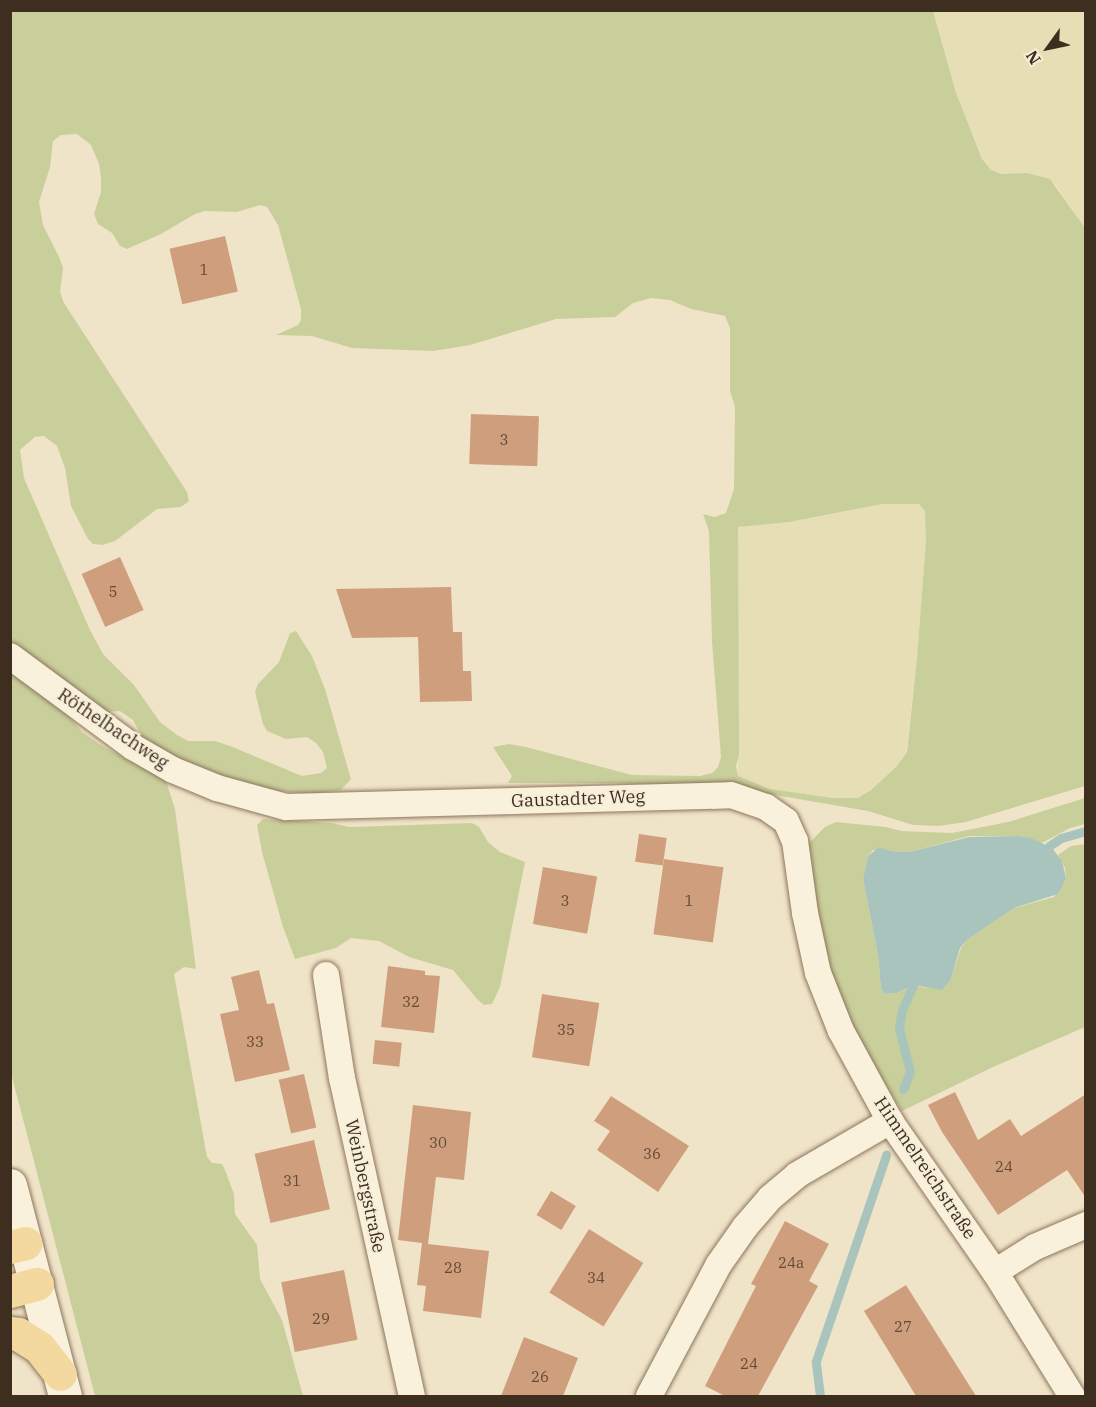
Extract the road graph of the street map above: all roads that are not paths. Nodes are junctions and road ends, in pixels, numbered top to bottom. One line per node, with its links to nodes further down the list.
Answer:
1 (10, 656): 2 (street, Röthelbachweg)
2 (363, 805): 3 (street, Gaustadter Weg)
3 (786, 821): 5 (street, Himmelreichstraße)
4 (326, 975): 13 (street, Weinbergstraße)
5 (890, 1121): 9 (street, Himmelreichstraße); 14 (street)
6 (10, 1185): 8 (street)
7 (1086, 1225): 9 (street)
8 (18, 1245): 10 (street)
9 (995, 1272): 15 (street, Himmelreichstraße)
10 (23, 1287): 12 (street)
11 (10, 1333): 12 (main road)
12 (62, 1385)
13 (412, 1396)
14 (649, 1396)
15 (1072, 1396)

